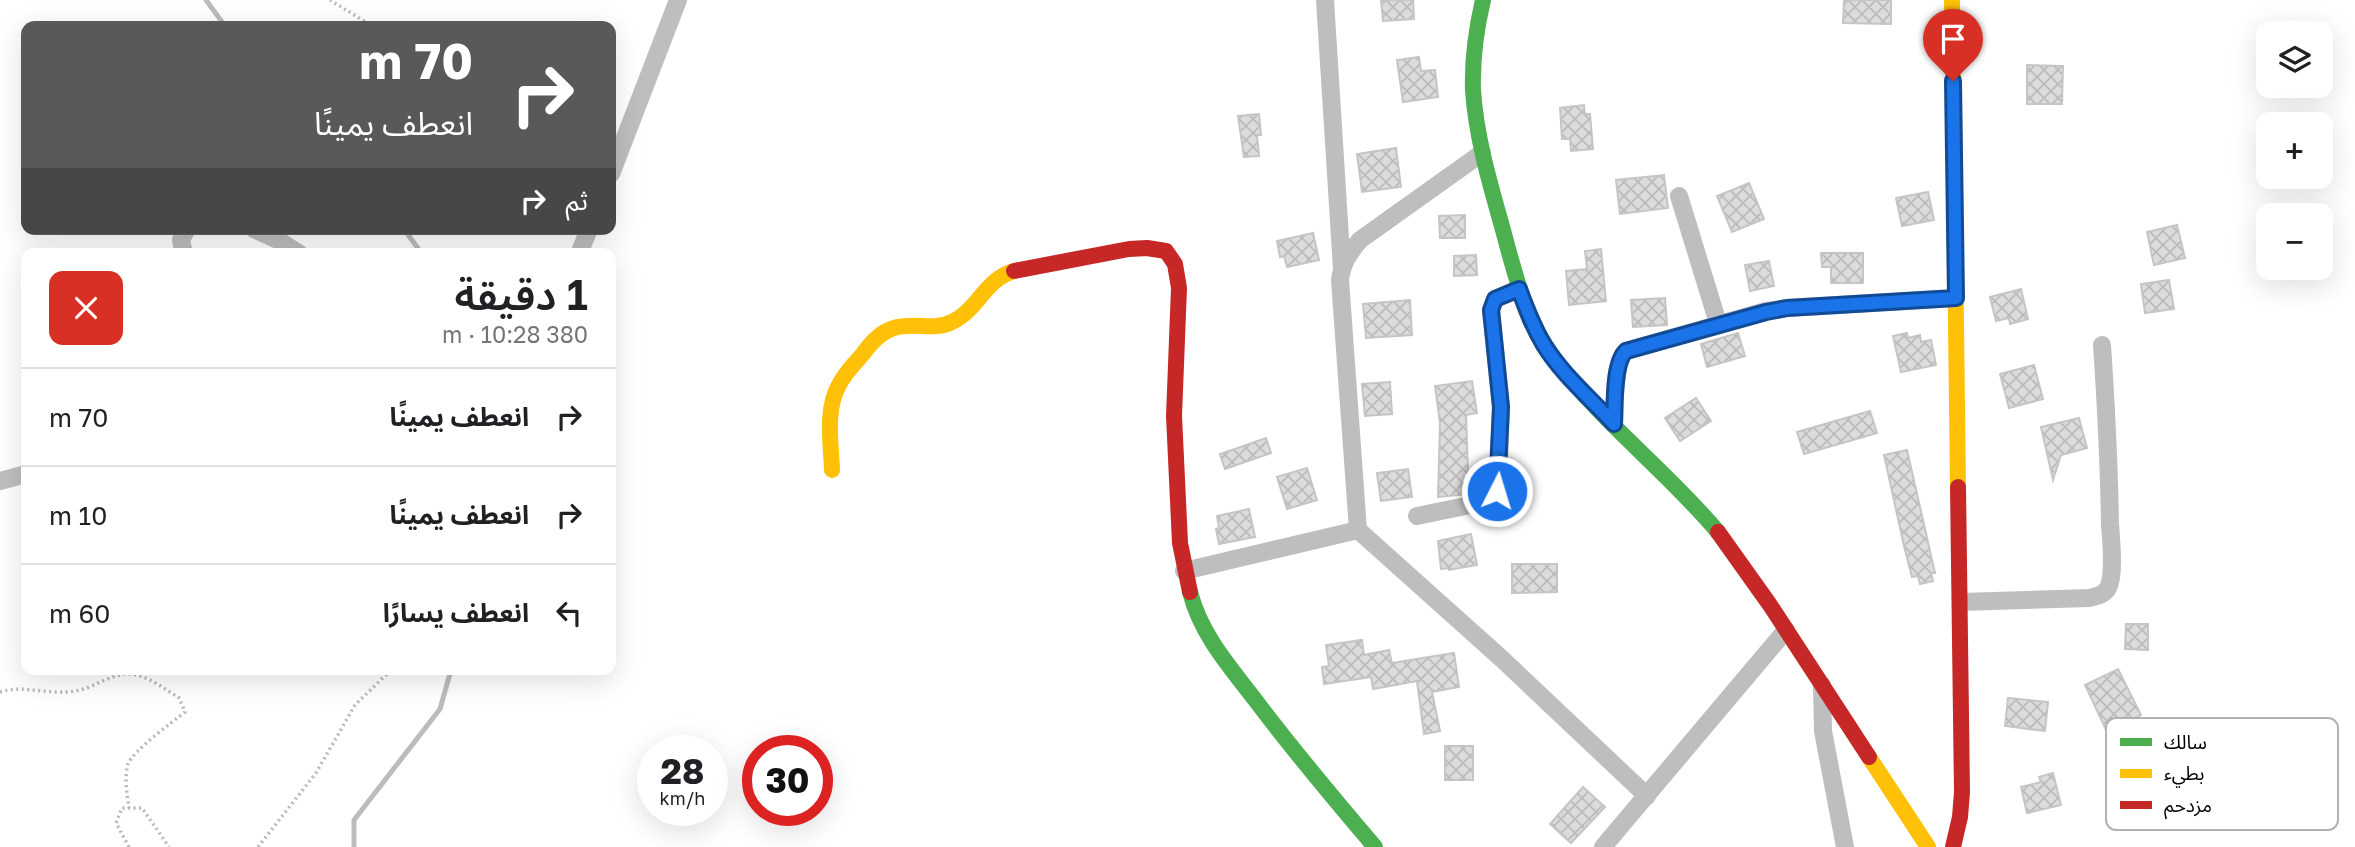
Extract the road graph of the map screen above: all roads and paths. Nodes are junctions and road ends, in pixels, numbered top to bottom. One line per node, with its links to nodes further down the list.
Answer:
1 (330, 0): 6 (path)
2 (678, 0): 8 (street)
3 (1325, 0): 12 (street)
4 (1483, 0): 7 (street)
5 (1952, 0): 14 (street)
6 (364, 21)
7 (1482, 153): 12 (street); 13 (street)
8 (616, 161)
9 (1679, 196): 15 (street)
10 (267, 235): 11 (street)
11 (291, 248)
12 (1342, 269): 22 (street)
13 (1519, 289): 17 (street); 21 (street)
14 (1956, 298): 15 (street); 24 (street)
15 (1718, 323): 17 (street)
16 (2102, 345): 24 (street)
17 (1614, 424): 25 (street)
18 (832, 470): 23 (street)
19 (21, 475): 20 (street)
20 (0, 481)
21 (1417, 516)
22 (1358, 530): 23 (street); 31 (street)
23 (1184, 570): 36 (street)
24 (1961, 602): 40 (street)
25 (1786, 630): 29 (street); 31 (street)
26 (126, 675): 30 (path)
27 (133, 675): 32 (path)
28 (386, 675): 35 (path)
29 (1822, 685): 38 (street); 39 (street)
30 (0, 692)
31 (1647, 796): 37 (street)
32 (129, 808): 33 (path); 34 (path)
33 (129, 847)
34 (169, 847)
35 (258, 847)
36 (1375, 847)
37 (1603, 847)
38 (1845, 847)
39 (1928, 847)
40 (1953, 847)

